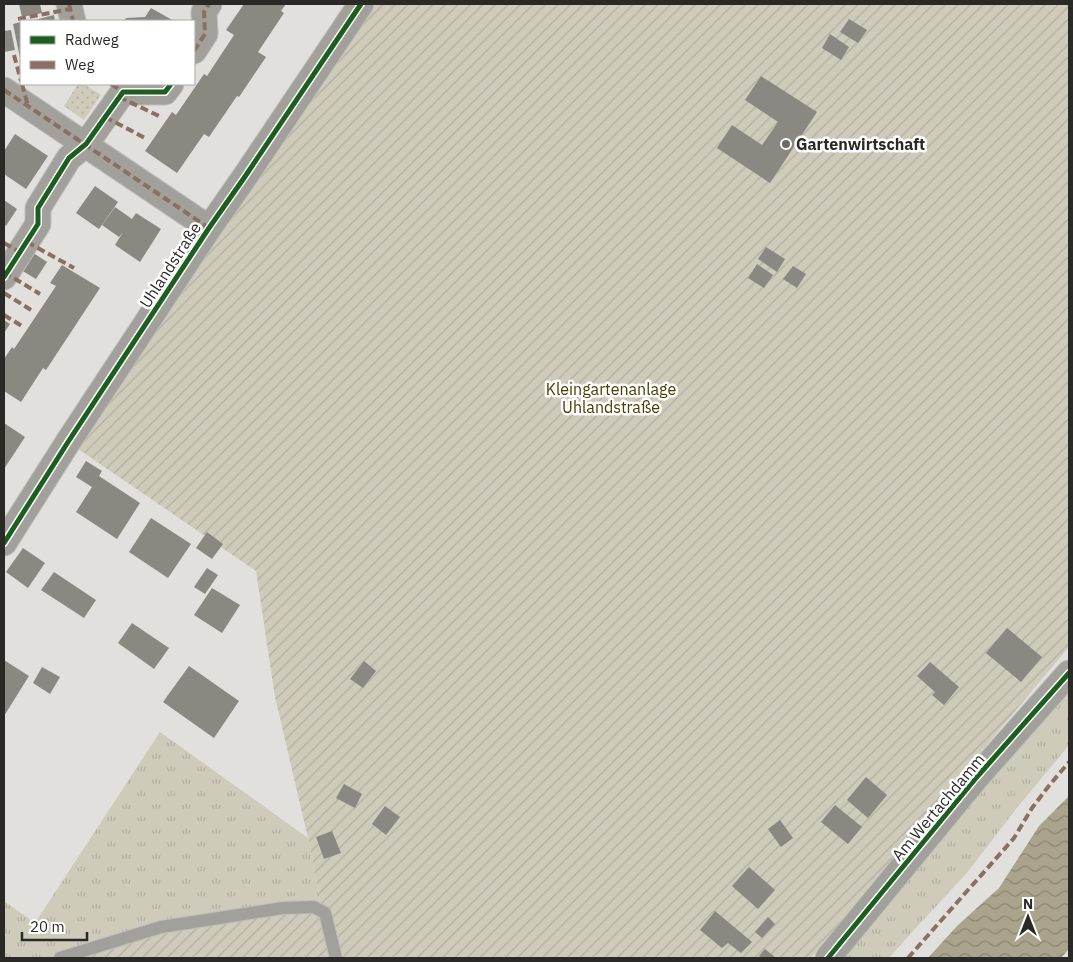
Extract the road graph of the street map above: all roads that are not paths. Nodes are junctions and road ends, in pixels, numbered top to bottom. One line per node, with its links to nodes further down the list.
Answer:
1 (69, 4): 4 (street)
2 (210, 4): 5 (street)
3 (362, 4): 10 (street, Uhlandstraße)
4 (73, 20)
5 (195, 49)
6 (170, 85): 7 (street)
7 (117, 88): 9 (street)
8 (4, 90): 9 (street)
9 (86, 144): 10 (street); 11 (street)
10 (209, 228): 12 (street, Uhlandstraße)
11 (4, 277)
12 (4, 543)
13 (1069, 673): 16 (street, Am Wertachdamm)
14 (60, 958): 15 (lane)
15 (336, 958)
16 (828, 958)

